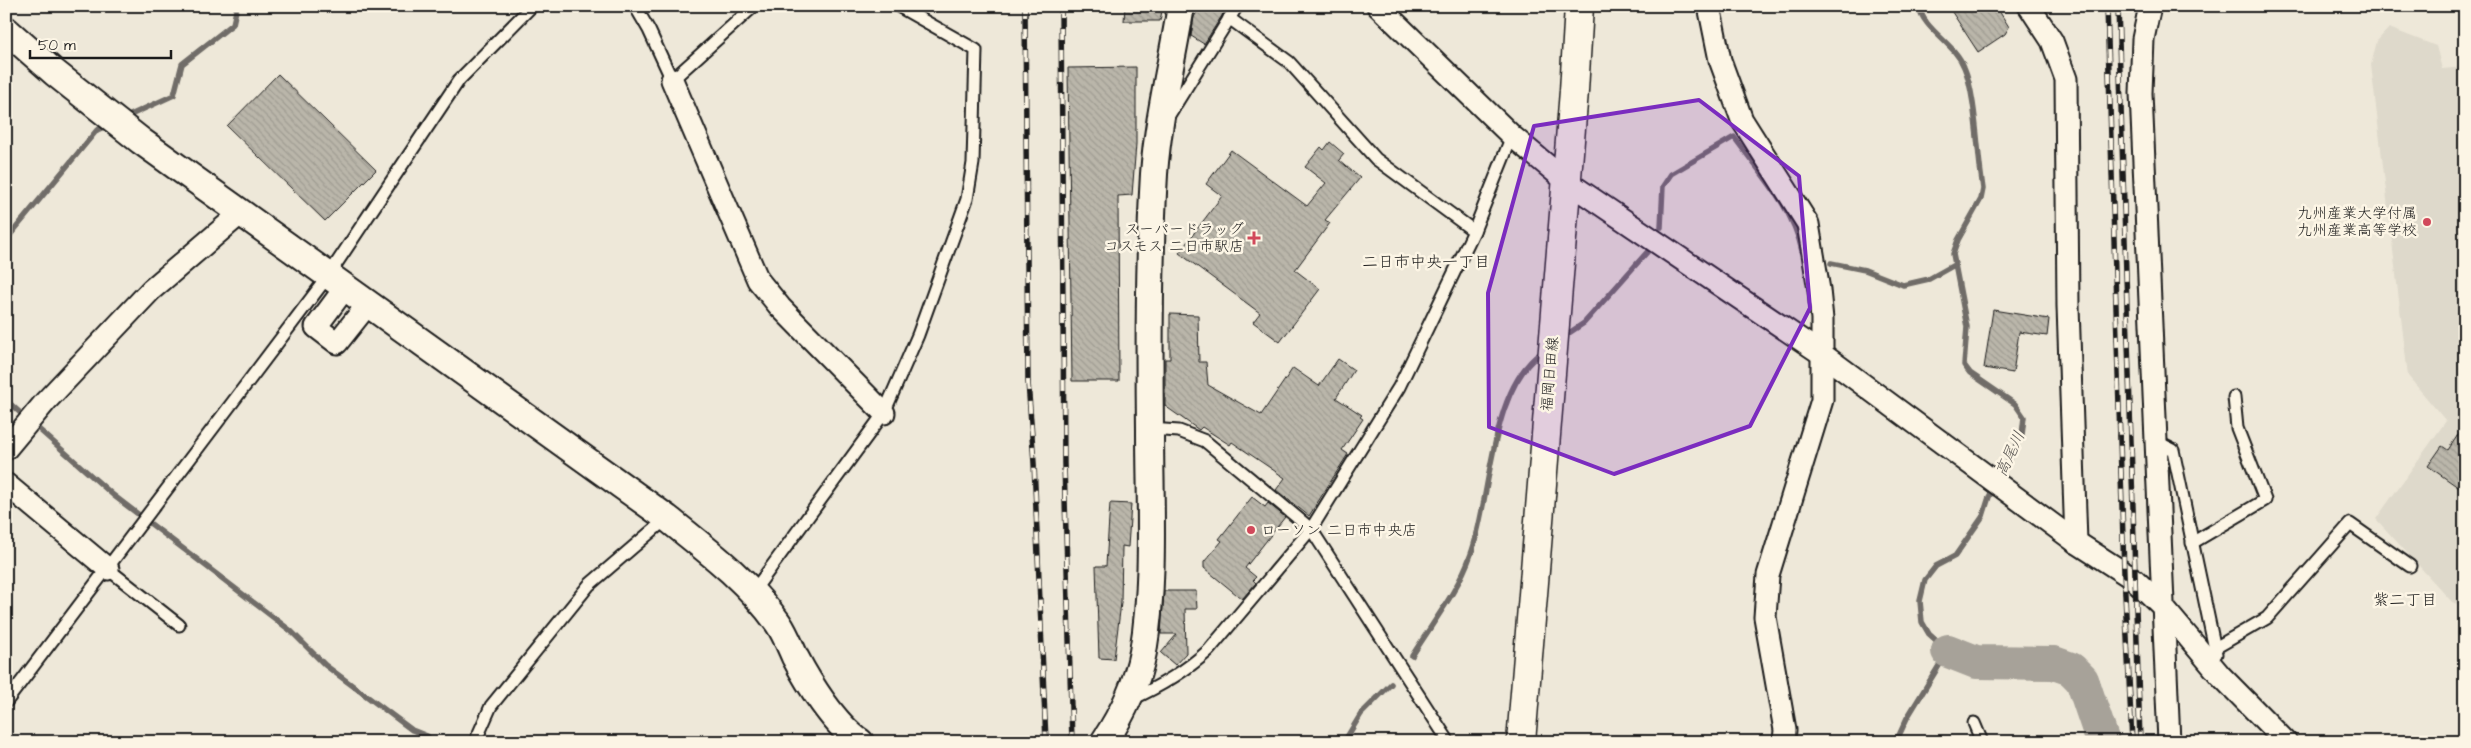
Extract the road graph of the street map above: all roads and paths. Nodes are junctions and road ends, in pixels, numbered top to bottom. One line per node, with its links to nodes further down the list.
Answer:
1 (532, 6): 20 (lane)
2 (635, 6): 14 (lane)
3 (754, 6): 14 (lane)
4 (898, 6): 24 (lane)
5 (1182, 6): 15 (street)
6 (1237, 6): 12 (lane)
7 (1378, 6): 16 (street)
8 (1579, 6): 17 (main road, 福岡日田線)
9 (1710, 6): 22 (street)
10 (2029, 6): 31 (street)
11 (2150, 6): 26 (street)
12 (1229, 18): 15 (lane); 19 (lane)
13 (6, 30): 18 (street)
14 (672, 80): 24 (street)
15 (1159, 130): 25 (street)
16 (1512, 136): 17 (street); 19 (lane)
17 (1566, 181): 22 (street); 47 (main road, 福岡日田線)
18 (240, 212): 20 (street); 27 (street)
19 (1474, 231): 30 (lane)
20 (337, 282): 21 (street); 21 (street); 34 (lane)
21 (368, 304): 29 (street)
22 (1822, 354): 31 (street); 48 (street)
23 (2234, 397): 32 (lane)
24 (884, 413): 35 (lane)
25 (1150, 428): 30 (lane); 40 (street)
26 (2155, 441): 32 (lane); 36 (street)
27 (6, 449)
28 (6, 484): 34 (street)
29 (667, 518): 35 (street); 43 (lane)
30 (1310, 529): 40 (lane); 46 (lane)
31 (2076, 542): 36 (street)
32 (2192, 543): 38 (lane)
33 (2410, 566): 38 (lane)
34 (108, 569): 37 (lane); 41 (lane)
35 (754, 592): 44 (street)
36 (2162, 606): 39 (street); 50 (street)
37 (179, 625)
38 (2214, 648): 39 (lane)
39 (2220, 675): 51 (street)
40 (1126, 701): 45 (street)
41 (6, 702)
42 (1974, 723): 49 (lane)
43 (474, 742)
44 (860, 742)
45 (1104, 742)
46 (1449, 742)
47 (1521, 742)
48 (1784, 742)
49 (1982, 742)
50 (2169, 742)
51 (2286, 742)

